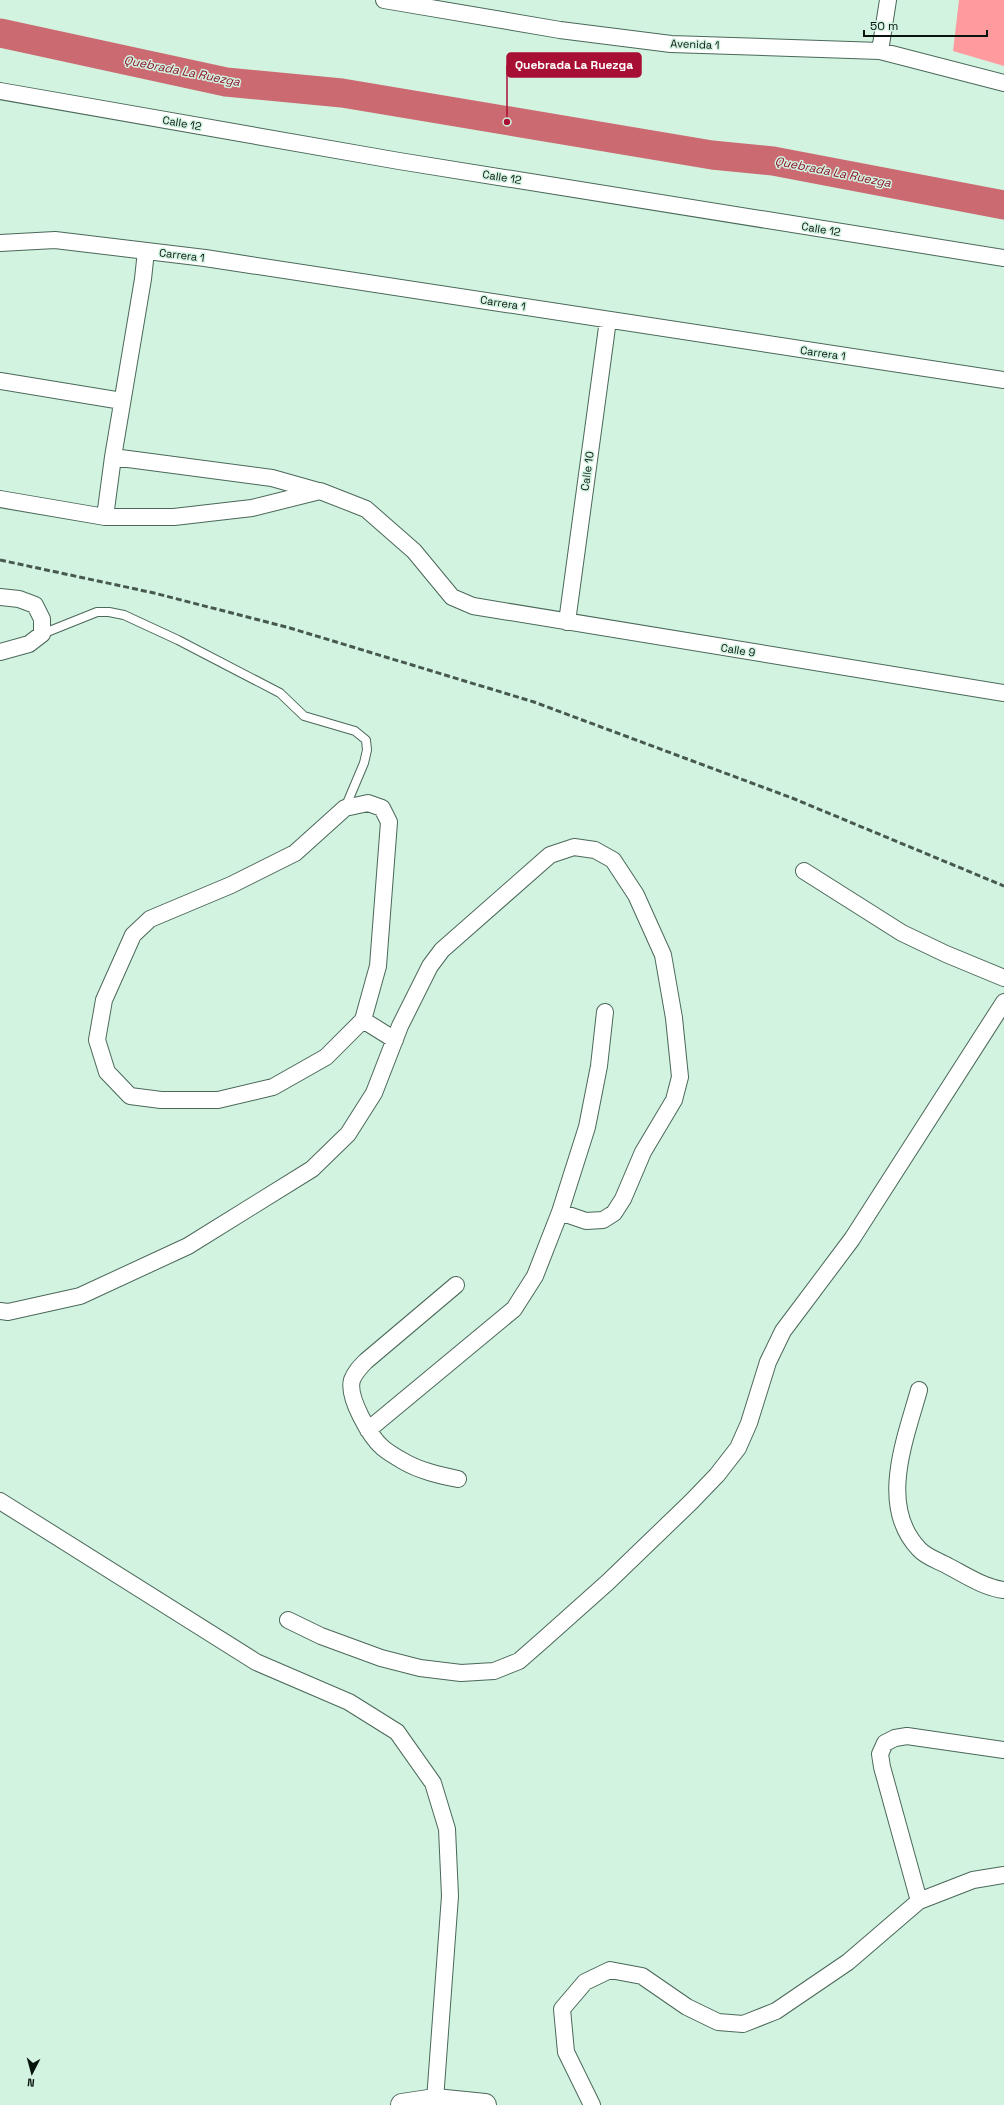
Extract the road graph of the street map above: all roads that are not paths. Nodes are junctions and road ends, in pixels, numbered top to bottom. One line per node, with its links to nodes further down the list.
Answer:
1 (384, 0): 3 (street, Avenida 1)
2 (888, 0): 3 (street)
3 (880, 51): 4 (street, Avenida 1)
4 (1004, 84)
5 (0, 91): 8 (street, Calle 12)
6 (0, 243): 7 (street, Carrera 1)
7 (146, 251): 9 (street, Carrera 1); 12 (street)
8 (1004, 258)
9 (608, 320): 10 (street, Carrera 1); 18 (street, Calle 10)
10 (1004, 380)
11 (0, 381): 12 (street)
12 (122, 401): 13 (street)
13 (113, 457): 14 (street, Calle 9); 16 (street)
14 (320, 491): 16 (street); 18 (street, Calle 9)
15 (0, 499): 16 (street)
16 (105, 517)
17 (0, 597): 19 (street)
18 (567, 622): 21 (street, Calle 9)
19 (42, 634): 20 (street); 22 (lane)
20 (0, 652)
21 (1004, 693)
22 (345, 808): 27 (street); 27 (street)
23 (804, 871): 24 (street)
24 (1004, 978)
25 (1004, 1002): 37 (street)
26 (605, 1012): 29 (street)
27 (363, 1020): 28 (street)
28 (394, 1040): 29 (street); 31 (street)
29 (560, 1212): 33 (street)
30 (456, 1285): 33 (street)
31 (0, 1311)
32 (919, 1390): 36 (street)
33 (368, 1430): 34 (street)
34 (458, 1479)
35 (0, 1501): 41 (street)
36 (1004, 1590)
37 (288, 1620)
38 (1004, 1750): 40 (street)
39 (1004, 1875): 40 (street)
40 (919, 1902): 44 (street)
41 (447, 2102): 42 (street); 43 (street)
42 (402, 2105)
43 (485, 2105)
44 (592, 2105)

